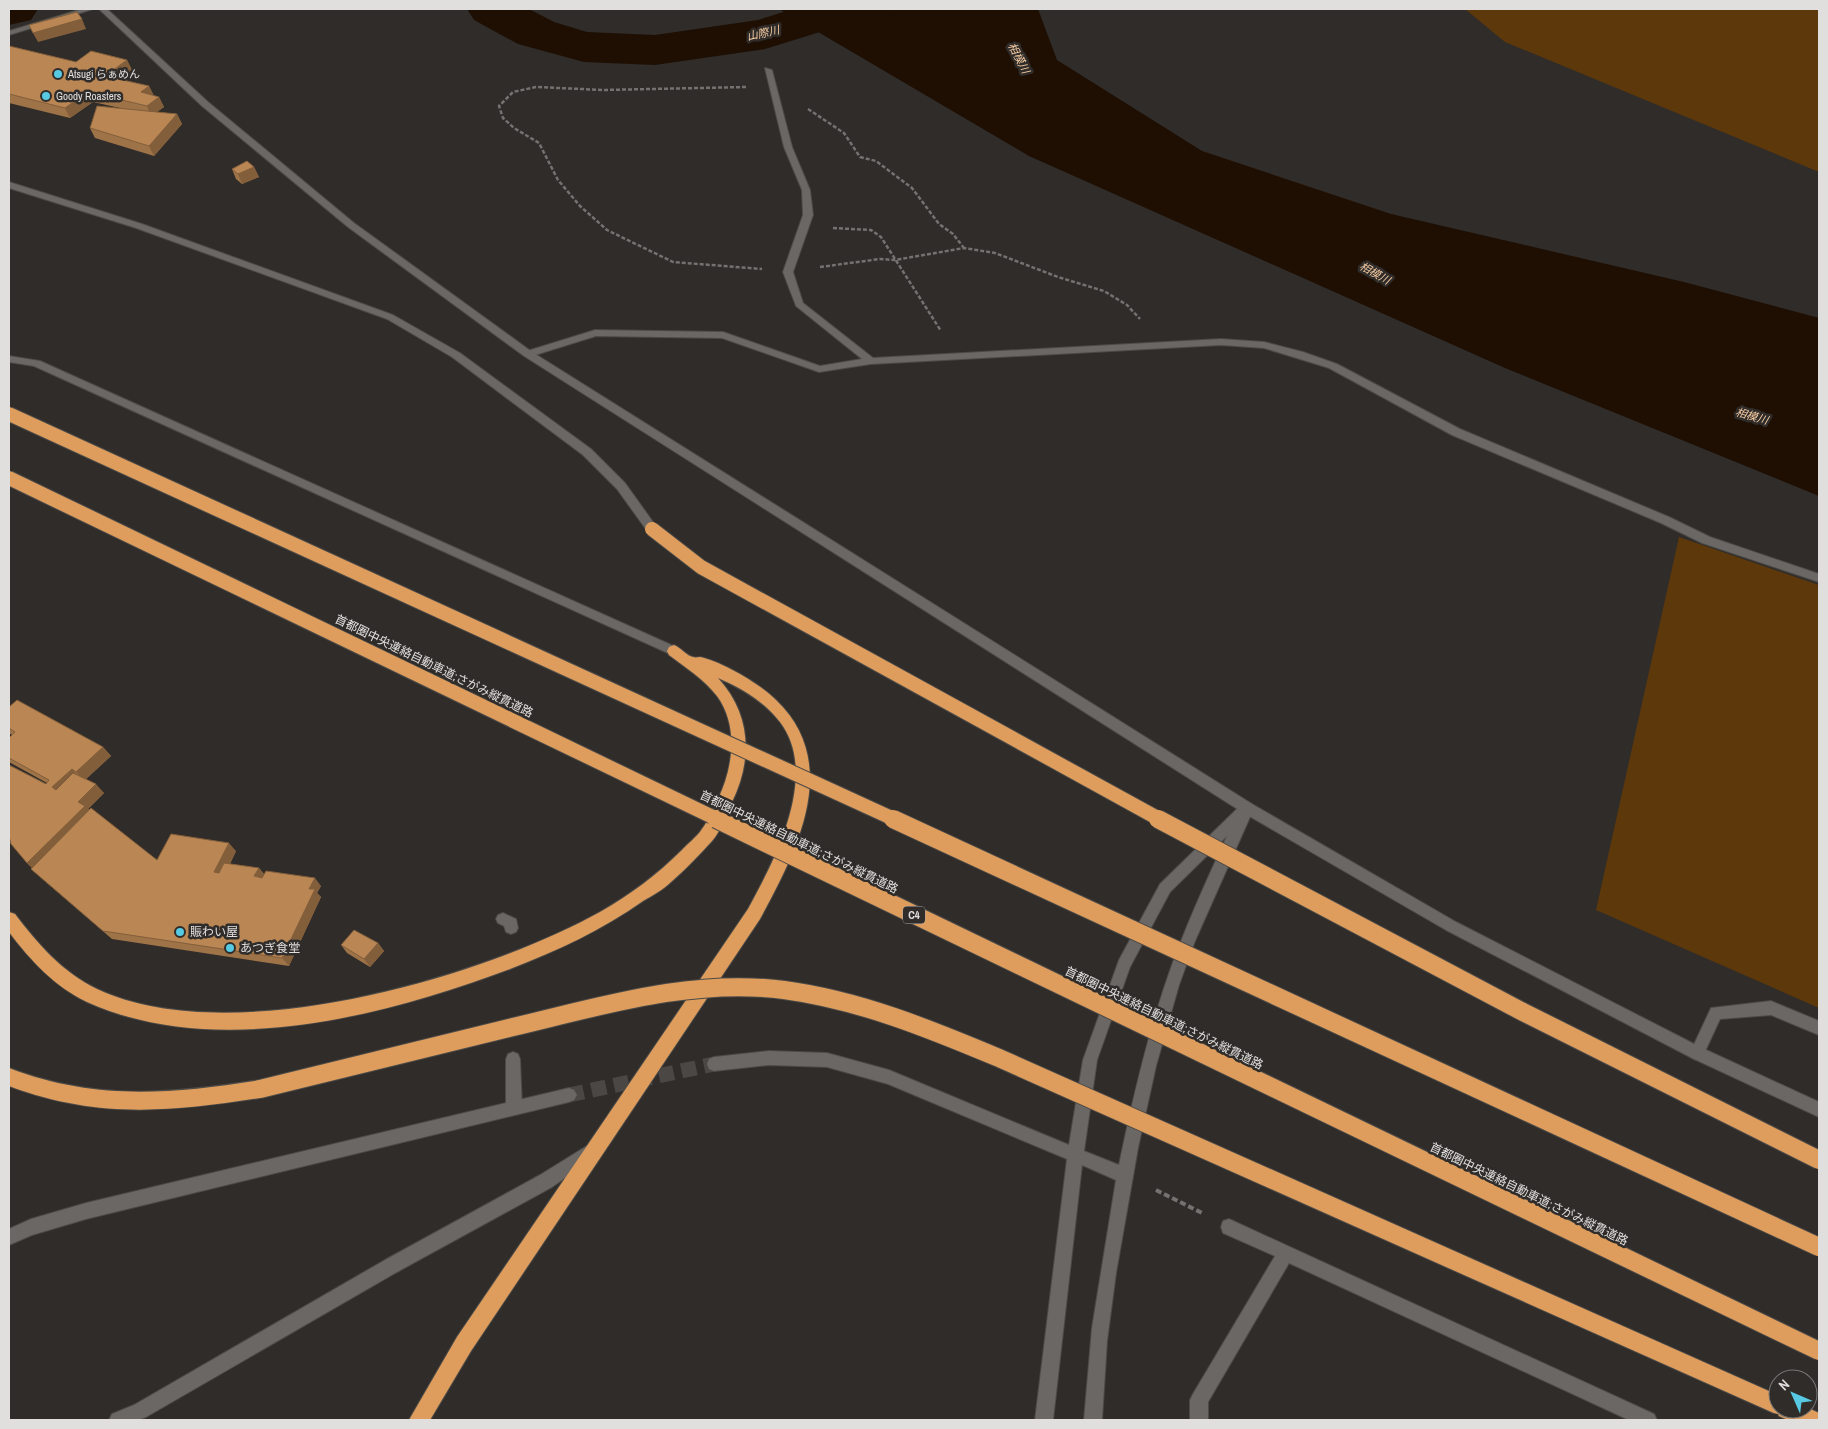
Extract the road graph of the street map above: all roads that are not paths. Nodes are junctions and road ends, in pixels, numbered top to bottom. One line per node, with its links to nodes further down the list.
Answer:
1 (88, 9): 3 (street)
2 (103, 9): 6 (street)
3 (9, 33)
4 (768, 70): 8 (street)
5 (9, 185): 11 (street)
6 (528, 354): 8 (street); 14 (street)
7 (9, 359): 13 (street)
8 (871, 361): 12 (street)
9 (9, 414): 30 (highway, bridge)
10 (9, 478): 32 (highway, 首都圏中央連絡自動車道;さがみ縦貫道路 / C4, bridge)
11 (652, 529): 26 (highway, bridge)
12 (1819, 578)
13 (674, 651): 15 (highway); 24 (highway)
14 (1247, 808): 17 (street); 25 (street); 27 (street)
15 (9, 919)
16 (1819, 1028): 17 (street)
17 (1697, 1053): 23 (street)
18 (513, 1059): 22 (street)
19 (714, 1064): 25 (street)
20 (9, 1077): 33 (highway, bridge)
21 (569, 1095): 22 (street)
22 (514, 1108): 29 (street)
23 (1819, 1110)
24 (598, 1146): 34 (street); 35 (highway)
25 (1076, 1157): 27 (street); 36 (street)
26 (1819, 1160)
27 (1126, 1176): 37 (street)
28 (1229, 1226): 31 (street)
29 (9, 1237)
30 (1819, 1248)
31 (1286, 1253): 38 (street); 39 (street)
32 (1819, 1351)
33 (1768, 1401)
34 (118, 1420)
35 (419, 1420)
36 (1044, 1420)
37 (1093, 1420)
38 (1199, 1420)
39 (1648, 1420)

